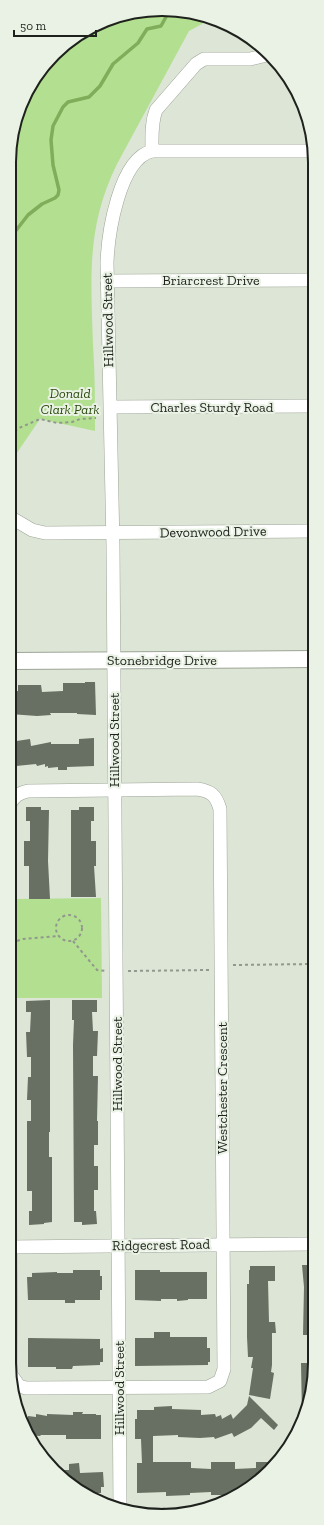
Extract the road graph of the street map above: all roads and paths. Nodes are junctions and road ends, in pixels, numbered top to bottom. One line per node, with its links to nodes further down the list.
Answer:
1 (262, 56): 2 (street)
2 (152, 151): 3 (street); 5 (street, Hillwood Street)
3 (308, 151)
4 (308, 280): 5 (street, Briarcrest Drive)
5 (107, 281): 7 (street, Hillwood Street)
6 (308, 406): 7 (street, Charles Sturdy Road)
7 (110, 408): 12 (street, Hillwood Street)
8 (96, 418): 9 (path)
9 (16, 430)
10 (16, 521): 12 (street, Devonwood Drive)
11 (308, 532): 12 (street, Devonwood Drive)
12 (112, 533): 14 (street, Hillwood Street)
13 (308, 659): 14 (street, Stonebridge Drive)
14 (114, 660): 15 (street, Stonebridge Drive); 16 (street, Hillwood Street)
15 (16, 661)
16 (115, 790): 17 (street, Westchester Crescent); 23 (street, Westchester Crescent); 24 (street, Hillwood Street)
17 (16, 796)
18 (58, 936): 19 (path); 20 (path); 20 (path)
19 (17, 941)
20 (73, 941): 21 (path)
21 (103, 971)
22 (308, 1244): 23 (street, Ridgecrest Road)
23 (223, 1245): 24 (street, Ridgecrest Road); 27 (street, Westchester Crescent)
24 (118, 1246): 25 (street, Ridgecrest Road); 27 (street, Hillwood Street)
25 (16, 1247)
26 (17, 1384): 27 (street, Westchester Crescent)
27 (119, 1387): 28 (street, Hillwood Street)
28 (120, 1503)

